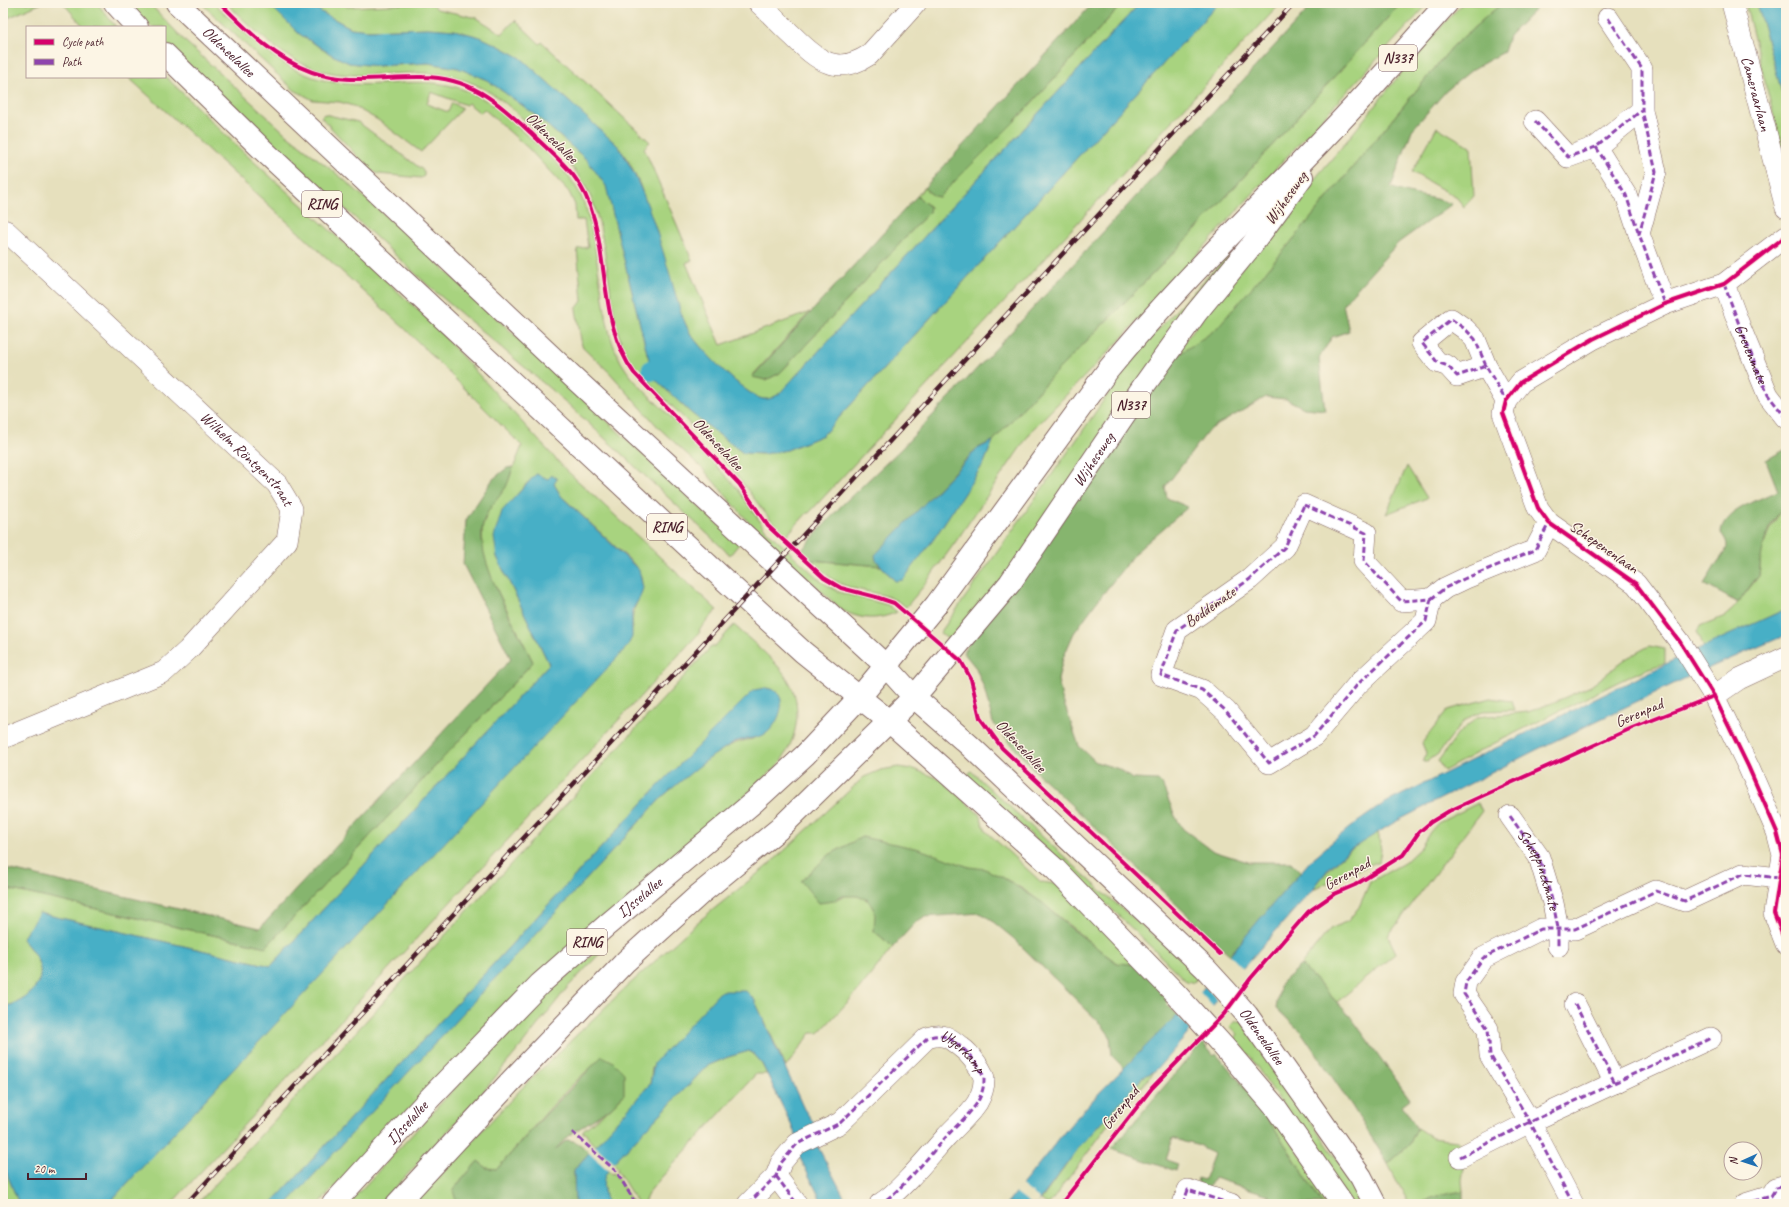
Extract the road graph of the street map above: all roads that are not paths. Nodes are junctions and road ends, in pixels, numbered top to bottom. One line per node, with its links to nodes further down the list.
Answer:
1 (116, 3): 8 (main road)
2 (177, 3): 26 (main road, Oldeneelallee / RING)
3 (759, 3): 4 (street)
4 (916, 3)
5 (1447, 3): 11 (main road, Wijheseweg / N337)
6 (1732, 3): 14 (street, Cameraarlaan)
7 (1608, 18): 10 (street)
8 (136, 26)
9 (166, 55): 29 (main road, Oldeneelallee / RING)
10 (1642, 110): 13 (street); 16 (street)
11 (1348, 113): 26 (main road, Wijheseweg / N337); 28 (main road, Wijheseweg / N337)
12 (1535, 121): 13 (street)
13 (1596, 147): 16 (street)
14 (1786, 208)
15 (3, 230): 31 (street, Wilhelm Röntgenstraat)
16 (1639, 234): 19 (street)
17 (1786, 236): 18 (street)
18 (1724, 284): 19 (street); 22 (street, Grevenmate)
19 (1665, 304): 21 (street)
20 (1486, 366): 21 (street)
21 (1506, 402): 23 (street, Schepenenlaan)
22 (1786, 418)
23 (1549, 523): 24 (street); 27 (street, Schepenenlaan)
24 (1431, 599): 24 (street, Boddemate)
25 (1786, 657): 27 (street)
26 (885, 665): 28 (main road, Oldeneelallee / RING); 29 (main road, IJsselallee / N337)
27 (1710, 690): 33 (street, Schepenenlaan)
28 (914, 697): 30 (main road, Wijheseweg / RING); 51 (main road, Oldeneelallee)
29 (859, 698): 30 (main road, Oldeneelallee); 43 (main road, IJsselallee / RING)
30 (889, 721): 44 (main road, RING); 50 (main road, Oldeneelallee)
31 (3, 738)
32 (1510, 816): 34 (street, Scheppinckmate)
33 (1781, 888): 34 (street, Scheppinckmate); 35 (street, Schepenenlaan)
34 (1558, 937): 39 (street, Scheppinckmate)
35 (1786, 944)
36 (1575, 1004): 38 (street)
37 (1711, 1038): 38 (street)
38 (1615, 1083): 39 (street)
39 (1530, 1122): 40 (street); 52 (street, Scheppinckmate)
40 (1460, 1157)
41 (776, 1176): 45 (street, Ulgerkamp); 46 (street); 47 (street, Ulgerkamp)
42 (1786, 1185): 53 (street)
43 (333, 1204)
44 (397, 1204)
45 (748, 1204)
46 (797, 1204)
47 (880, 1204)
48 (1183, 1204): 49 (street)
49 (1231, 1204)
50 (1342, 1204)
51 (1375, 1204)
52 (1573, 1204)
53 (1745, 1204)

